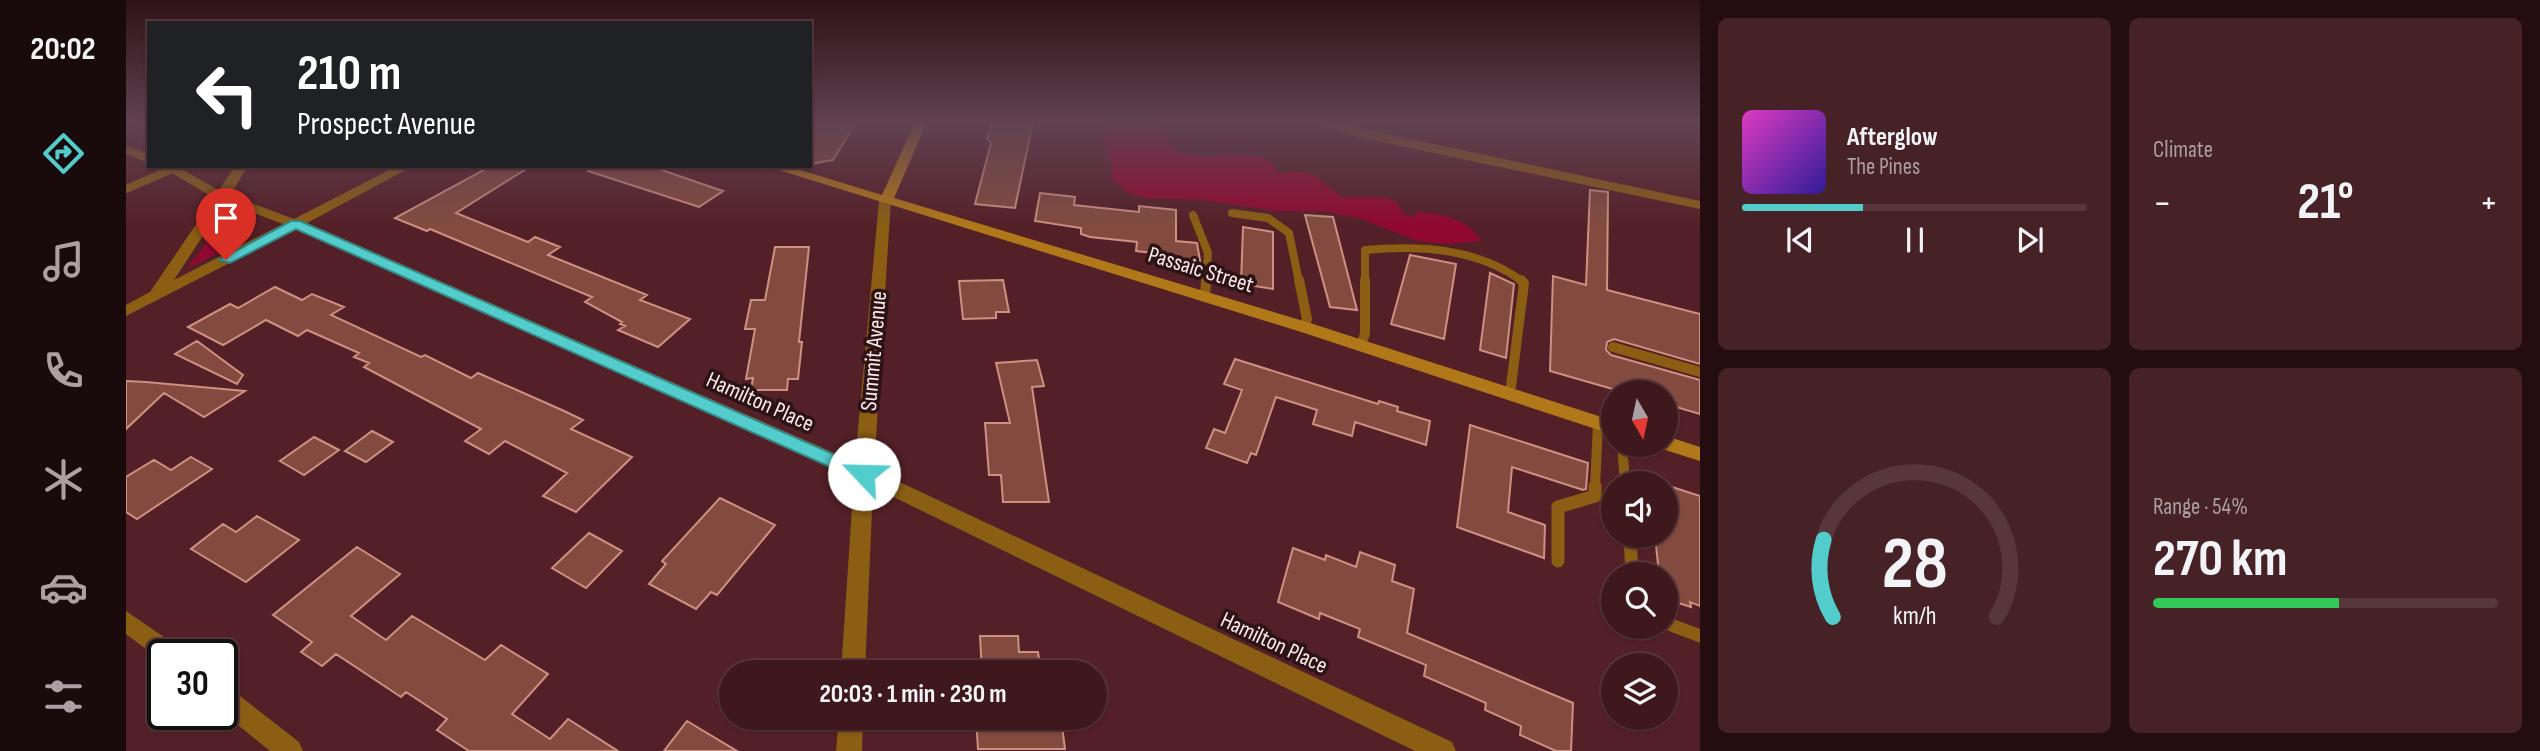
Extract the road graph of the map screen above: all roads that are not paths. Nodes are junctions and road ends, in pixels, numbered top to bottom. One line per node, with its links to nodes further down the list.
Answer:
1 (905, 157): 9 (main road, Summit Avenue)
2 (1472, 157): 10 (street)
3 (169, 168): 7 (lane); 8 (street, Hamilton Place)
4 (241, 168): 8 (street)
5 (403, 168): 13 (street)
6 (779, 168): 9 (main road, Passaic Street)
7 (126, 189)
8 (220, 196): 13 (street, Hamilton Place); 14 (street)
9 (886, 201): 15 (main road, Passaic Street); 26 (street, Summit Avenue)
10 (1700, 205)
11 (1232, 213): 17 (lane)
12 (1193, 215): 15 (lane)
13 (296, 224): 14 (street); 26 (street, Hamilton Place)
14 (155, 296): 16 (street)
15 (1205, 297): 17 (main road, Passaic Street)
16 (126, 311)
17 (1304, 327): 18 (main road, Passaic Street)
18 (1361, 345): 21 (main road, Passaic Street); 21 (lane)
19 (1613, 347): 20 (lane)
20 (1700, 372)
21 (1510, 394): 22 (main road, Passaic Street)
22 (1601, 423)
23 (1678, 447): 24 (main road)
24 (1700, 454)
25 (1601, 457): 27 (lane)
26 (864, 474): 32 (street, Summit Avenue); 37 (street, Hamilton Place)
27 (1558, 561)
28 (126, 621): 31 (street)
29 (1678, 628): 30 (lane)
30 (1700, 636)
31 (149, 639)
32 (854, 660)
33 (238, 710): 35 (street)
34 (850, 730): 36 (street)
35 (290, 751)
36 (849, 751)
37 (1443, 751)

